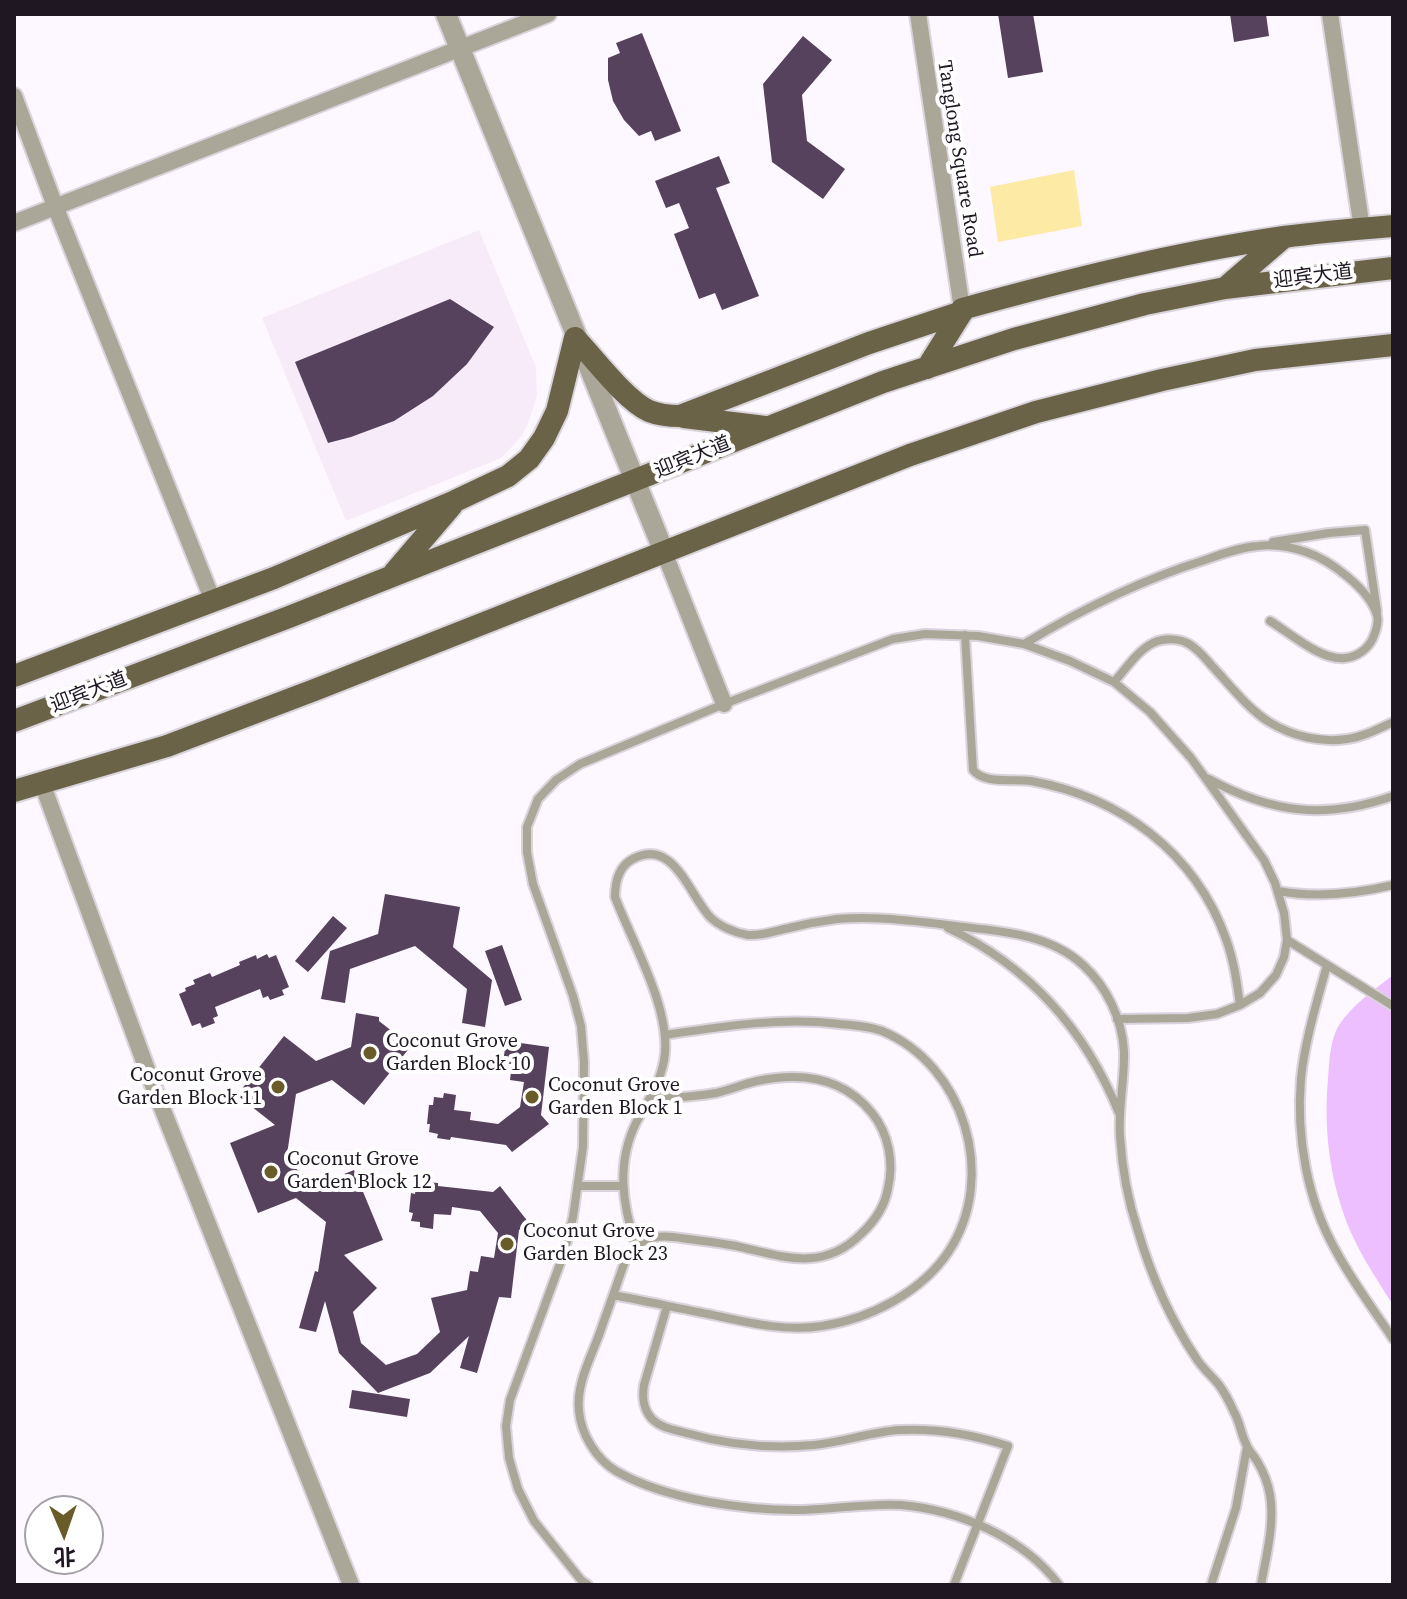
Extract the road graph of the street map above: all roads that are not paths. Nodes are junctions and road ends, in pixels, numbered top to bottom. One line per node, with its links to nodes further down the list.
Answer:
1 (446, 14): 5 (street)
2 (548, 14): 5 (street)
3 (918, 14): 14 (street, Tanglong Square Road)
4 (1330, 14): 10 (street)
5 (460, 49): 7 (street); 15 (street)
6 (14, 96): 7 (street)
7 (55, 206): 8 (street); 25 (street)
8 (14, 223)
9 (1393, 226): 10 (main road)
10 (1362, 229): 11 (main road)
11 (1284, 237): 13 (main road); 14 (main road)
12 (1393, 268): 13 (main road, 迎宾大道)
13 (1225, 288): 17 (main road, 迎宾大道)
14 (962, 310): 17 (main road); 18 (main road)
15 (575, 338): 18 (main road); 20 (street); 21 (main road)
16 (1393, 345): 23 (main road)
17 (927, 368): 19 (main road, 迎宾大道)
18 (680, 416): 19 (main road)
19 (770, 427): 20 (main road, 迎宾大道)
20 (635, 481): 23 (street); 24 (main road, 迎宾大道)
21 (455, 501): 24 (main road); 25 (main road)
22 (1257, 546): 26 (lane); 26 (lane); 29 (lane)
23 (664, 552): 32 (street); 36 (main road)
24 (390, 577): 33 (main road, 迎宾大道)
25 (213, 601): 30 (main road)
26 (1377, 615): 27 (lane)
27 (1270, 621)
28 (965, 635): 29 (lane); 32 (lane); 44 (lane)
29 (1024, 644): 31 (lane)
30 (14, 676)
31 (1114, 682): 34 (lane); 35 (lane)
32 (724, 704): 50 (lane)
33 (14, 721)
34 (1393, 722)
35 (1204, 777): 38 (lane); 40 (lane)
36 (42, 783): 37 (main road); 58 (street)
37 (14, 791)
38 (1393, 796)
39 (1393, 885): 40 (lane)
40 (1278, 891): 42 (lane)
41 (940, 924): 46 (lane); 47 (lane); 49 (lane)
42 (1287, 940): 43 (lane); 44 (lane)
43 (1327, 965): 45 (lane); 55 (lane)
44 (1240, 1005): 46 (lane)
45 (1393, 1006)
46 (1117, 1019): 49 (lane)
47 (665, 1035): 48 (lane); 54 (lane)
48 (650, 1098): 51 (lane); 52 (lane)
49 (1120, 1115): 56 (lane)
50 (578, 1186): 51 (lane); 59 (lane)
51 (623, 1186): 52 (lane)
52 (636, 1246): 53 (lane)
53 (613, 1295): 54 (lane); 57 (lane)
54 (667, 1306): 57 (lane)
55 (1393, 1339)
56 (1247, 1447): 62 (lane); 63 (lane)
57 (978, 1524): 60 (lane); 61 (lane)
58 (351, 1585)
59 (588, 1585)
60 (954, 1585)
61 (1059, 1585)
62 (1211, 1585)
63 (1261, 1585)

